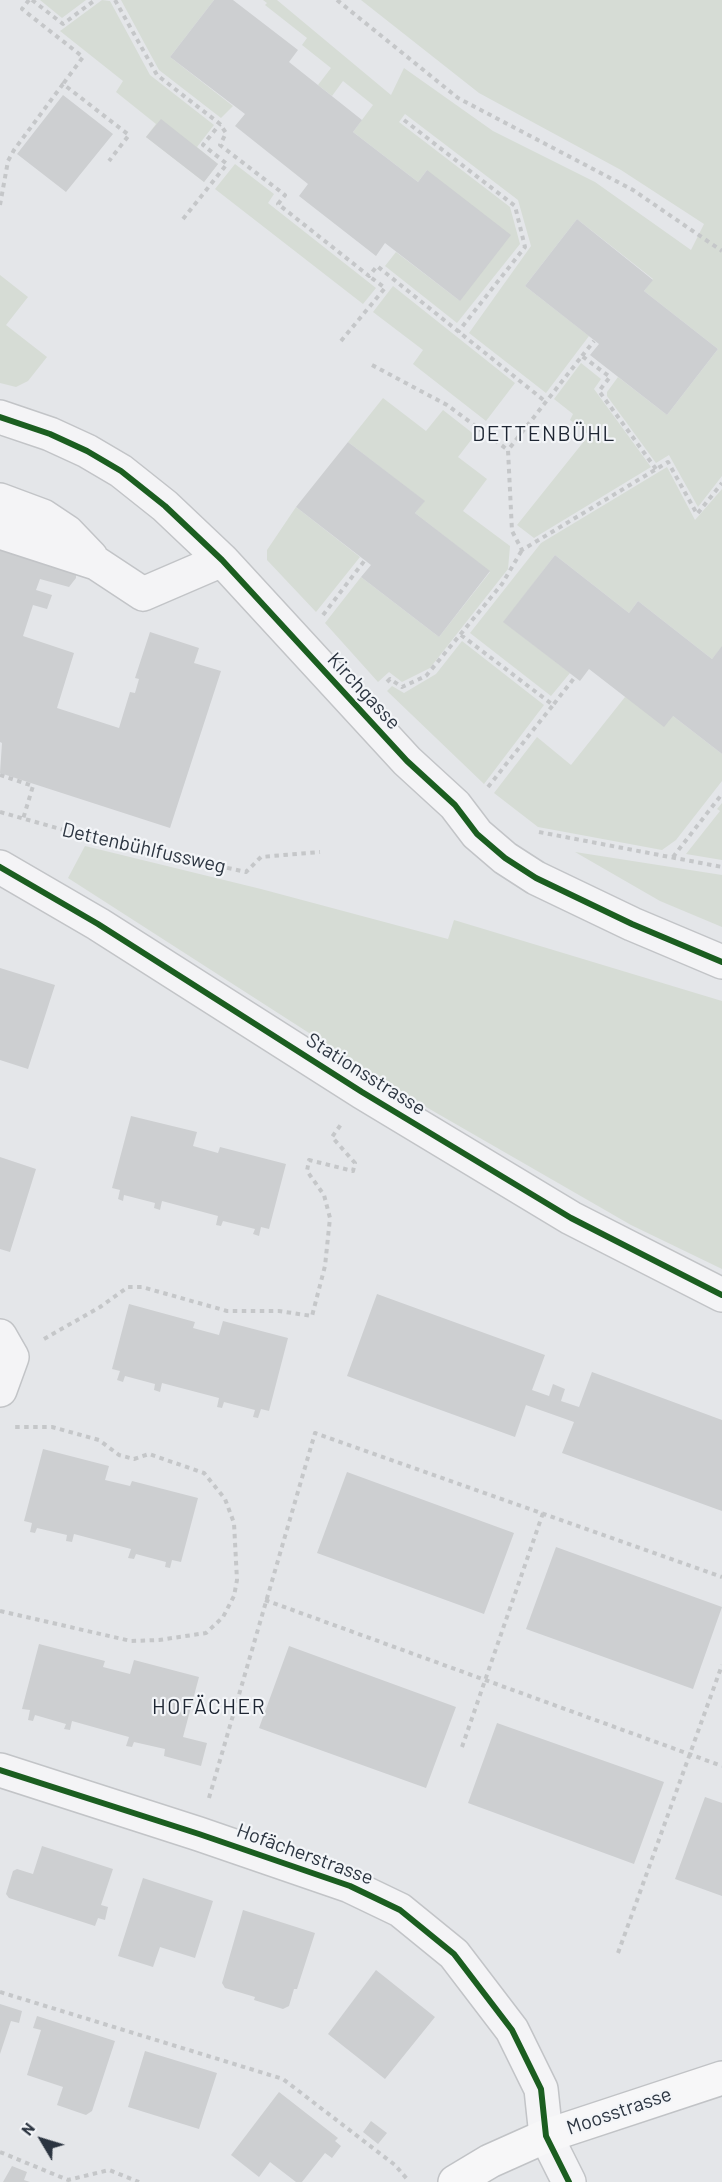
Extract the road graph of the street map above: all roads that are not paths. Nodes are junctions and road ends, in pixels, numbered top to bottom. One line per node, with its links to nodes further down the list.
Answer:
1 (0, 417): 4 (street, Kirchgasse)
2 (0, 500): 5 (street)
3 (0, 532): 5 (street)
4 (222, 560): 5 (street); 7 (street, Kirchgasse)
5 (96, 562)
6 (0, 867): 8 (street, Stationsstrasse)
7 (722, 962)
8 (722, 1295)
9 (6, 1346): 10 (street)
10 (0, 1390)
11 (0, 1770): 13 (street, Hofächerstrasse)
12 (722, 2078): 13 (main road, Moosstrasse)
13 (546, 2136): 14 (main road, Moosstrasse); 15 (street)
14 (455, 2182)
15 (569, 2182)

